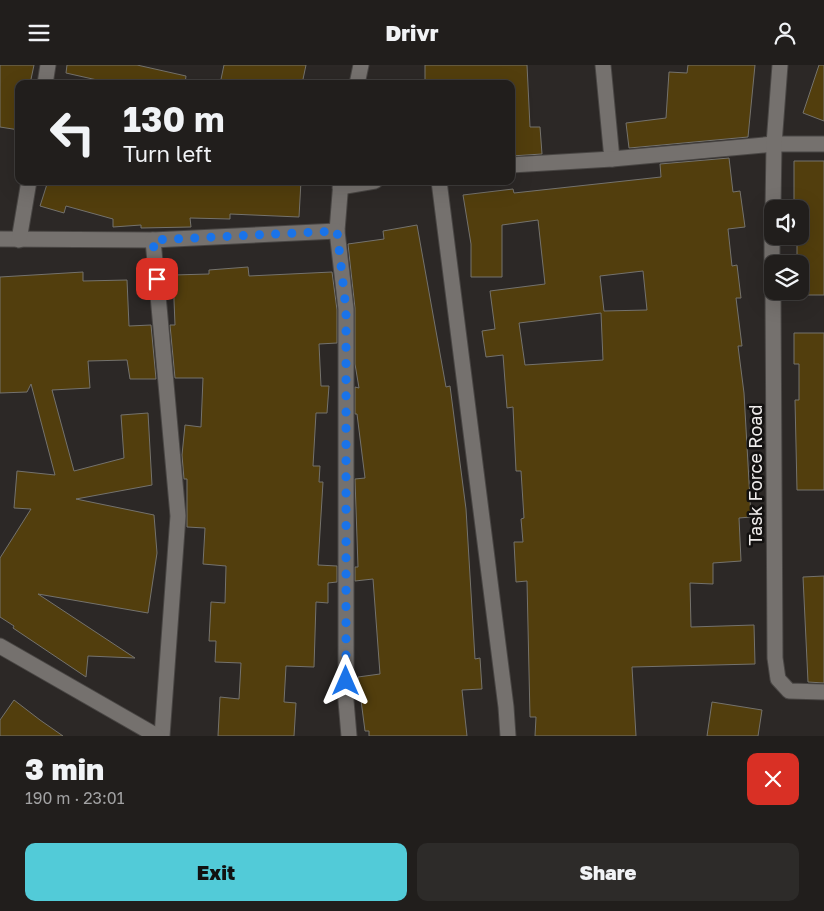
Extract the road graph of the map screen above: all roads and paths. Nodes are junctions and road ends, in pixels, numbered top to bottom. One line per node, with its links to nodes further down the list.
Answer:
1 (48, 65): 5 (street)
2 (361, 65): 6 (street)
3 (602, 65): 9 (street)
4 (780, 65): 8 (street)
5 (46, 80)
6 (359, 80)
7 (824, 143): 8 (street)
8 (774, 144): 9 (street); 14 (street)
9 (612, 159): 10 (street)
10 (515, 165)
11 (28, 185): 17 (street)
12 (340, 185): 15 (street)
13 (440, 185): 25 (street)
14 (773, 200)
15 (337, 231): 18 (street); 24 (street)
16 (0, 239): 17 (street)
17 (19, 240): 18 (street)
18 (153, 240): 23 (street)
19 (772, 300): 21 (street, Task Force Road)
20 (0, 646): 22 (street)
21 (824, 692)
22 (157, 736)
23 (162, 736)
24 (349, 736)
25 (508, 736)

